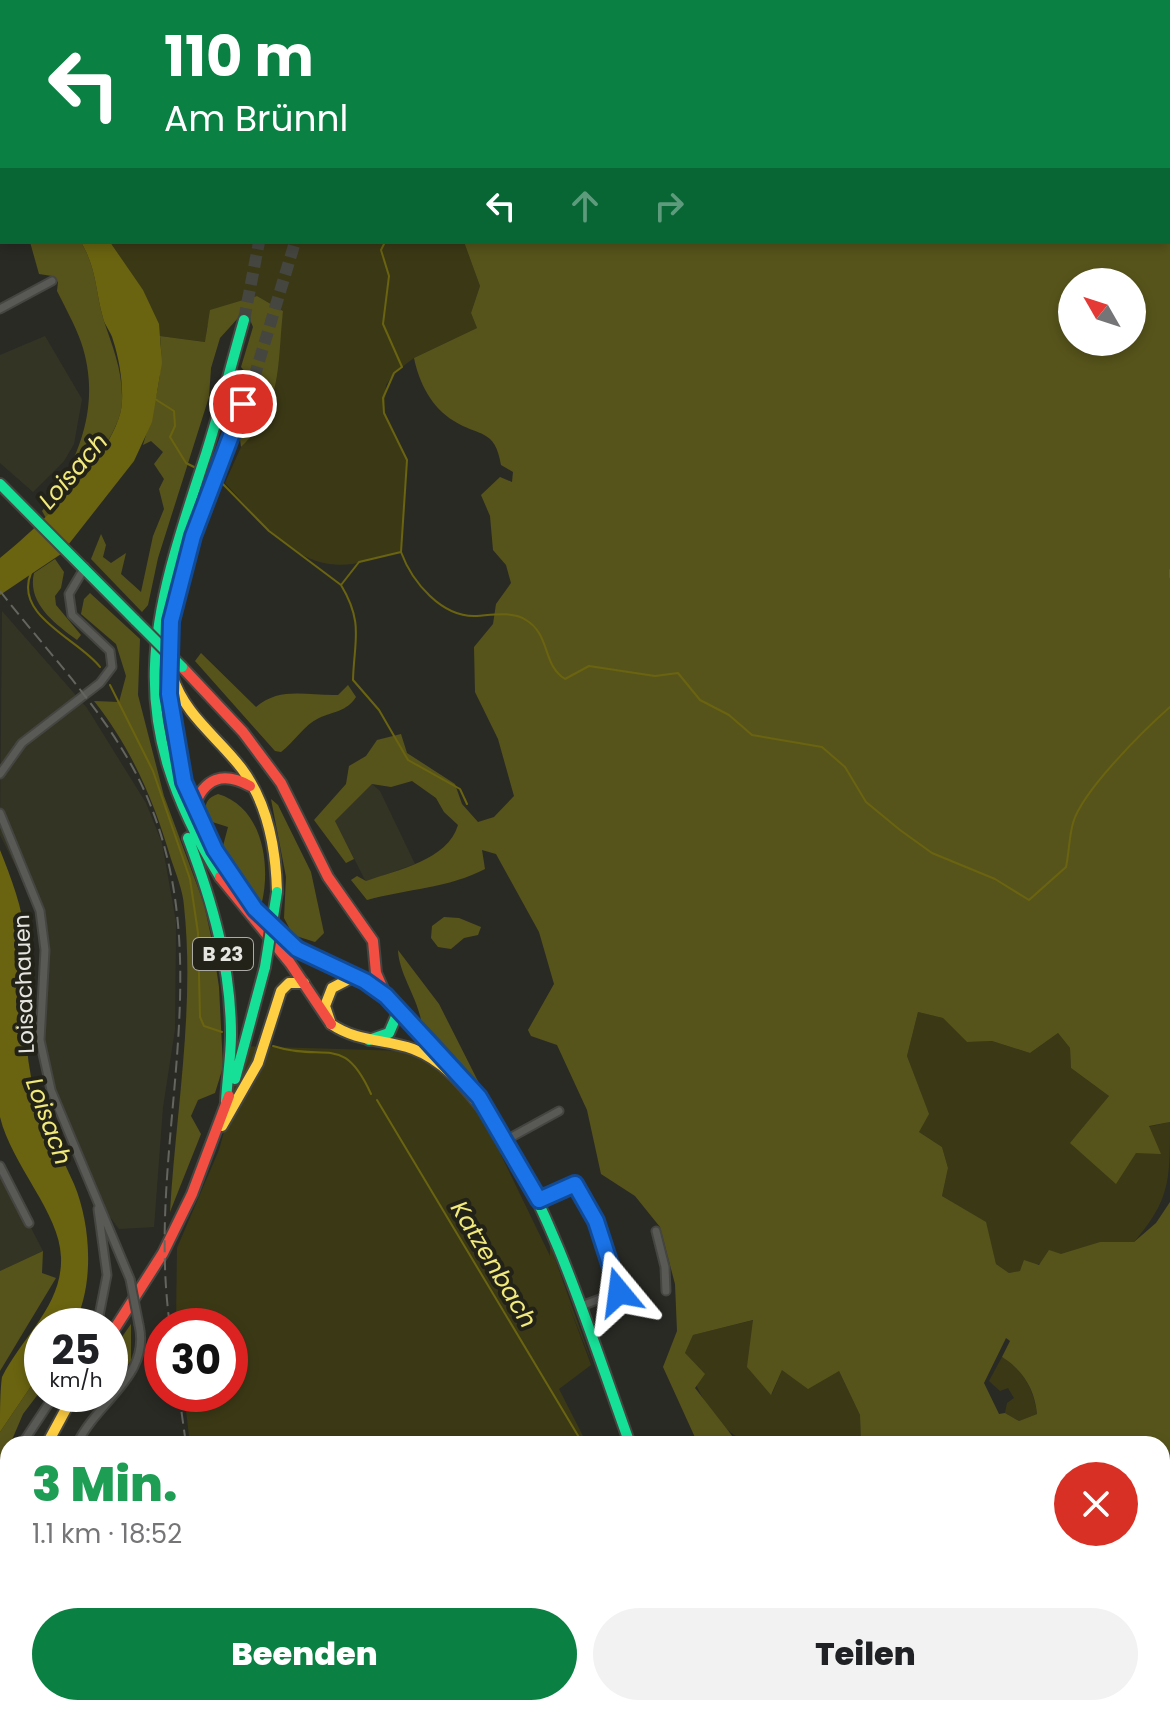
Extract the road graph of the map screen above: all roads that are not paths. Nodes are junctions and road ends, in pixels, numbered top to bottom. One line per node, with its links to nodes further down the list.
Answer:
1 (52, 281): 2 (street)
2 (0, 309)
3 (244, 320): 11 (main road)
4 (254, 378): 7 (main road)
5 (0, 484): 6 (main road)
6 (85, 567): 8 (street); 13 (main road, bridge)
7 (168, 665): 9 (main road, B 23); 10 (main road)
8 (0, 774)
9 (253, 788): 10 (main road); 21 (main road, B 23, bridge)
10 (194, 807): 14 (main road)
11 (183, 811): 15 (main road); 21 (main road, B 23)
12 (0, 813): 26 (street, Loisachauen)
13 (375, 961): 14 (main road); 16 (main road)
14 (355, 976): 16 (main road); 18 (main road)
15 (304, 983): 18 (main road); 23 (main road, B 23)
16 (386, 996): 17 (main road)
17 (398, 1012): 19 (main road); 20 (main road)
18 (331, 1024): 19 (main road)
19 (364, 1041): 20 (main road)
20 (435, 1055): 24 (main road)
21 (226, 1102): 23 (main road, B 23)
22 (559, 1111): 24 (street)
23 (216, 1135): 33 (main road, B 23)
24 (506, 1140): 27 (main road)
25 (0, 1166): 28 (street)
26 (96, 1199): 32 (street, Loisachauen); 38 (street, Loisachauen, bridge)
27 (539, 1200): 31 (main road); 31 (street)
28 (29, 1223)
29 (656, 1231): 30 (street)
30 (666, 1291)
31 (581, 1306): 39 (main road)
32 (101, 1308)
33 (128, 1308)
34 (43, 1412): 36 (street)
35 (64, 1412): 37 (main road)
36 (27, 1436)
37 (51, 1436)
38 (82, 1436)
39 (627, 1436)

